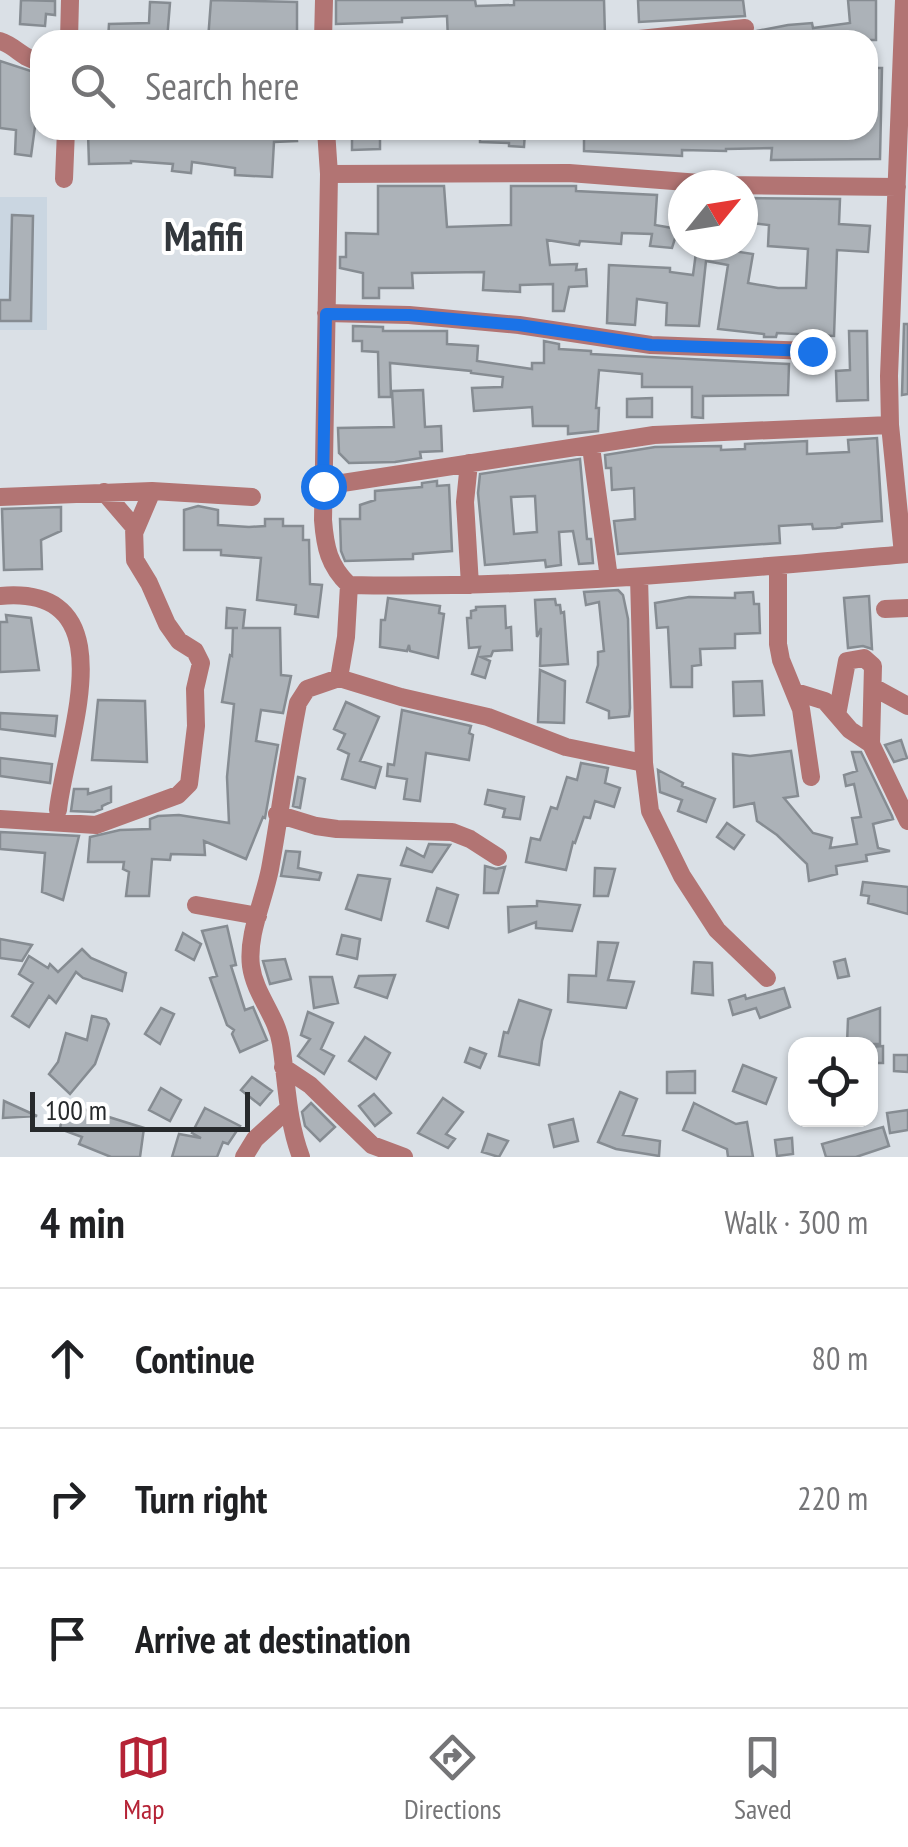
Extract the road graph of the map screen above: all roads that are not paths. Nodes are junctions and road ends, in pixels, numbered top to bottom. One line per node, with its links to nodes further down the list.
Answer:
1 (70, 0): 5 (street)
2 (324, 0): 6 (street)
3 (904, 0): 14 (street)
4 (745, 28): 7 (street)
5 (69, 30)
6 (324, 30)
7 (726, 30)
8 (0, 40): 9 (street)
9 (30, 60)
10 (66, 140): 13 (street)
11 (327, 140): 12 (street)
12 (329, 174): 14 (street); 16 (street)
13 (64, 179)
14 (897, 187): 15 (street)
15 (902, 210): 18 (street)
16 (326, 314): 17 (street); 21 (street)
17 (812, 351)
18 (896, 416): 19 (street); 27 (street)
19 (591, 447): 20 (street); 30 (street)
20 (469, 462): 21 (street); 31 (street)
21 (323, 486): 32 (street)
22 (152, 491): 23 (street); 25 (street); 26 (street)
23 (104, 492): 24 (street); 26 (street)
24 (0, 497)
25 (252, 497)
26 (135, 530): 46 (street)
27 (906, 554): 28 (street)
28 (778, 566): 29 (street); 38 (street)
29 (639, 577): 30 (street); 42 (street)
30 (609, 578): 31 (street)
31 (470, 585): 32 (street)
32 (348, 586): 36 (street)
33 (0, 596): 44 (street)
34 (908, 608): 35 (street)
35 (885, 609)
36 (339, 678): 42 (street); 45 (street)
37 (873, 687): 39 (street); 40 (street); 41 (street)
38 (796, 692): 40 (street); 43 (street)
39 (908, 706)
40 (836, 715): 41 (street)
41 (872, 744): 47 (street)
42 (644, 763): 51 (street)
43 (810, 777)
44 (58, 810)
45 (277, 814): 48 (street); 50 (street)
46 (0, 818)
47 (908, 822)
48 (498, 857)
49 (196, 905): 50 (street)
50 (258, 916): 52 (street)
51 (767, 978)
52 (283, 1067): 53 (street); 54 (street)
53 (287, 1110): 55 (street); 56 (street)
54 (354, 1128): 57 (street); 58 (street)
55 (244, 1157)
56 (301, 1157)
57 (360, 1157)
58 (404, 1157)

